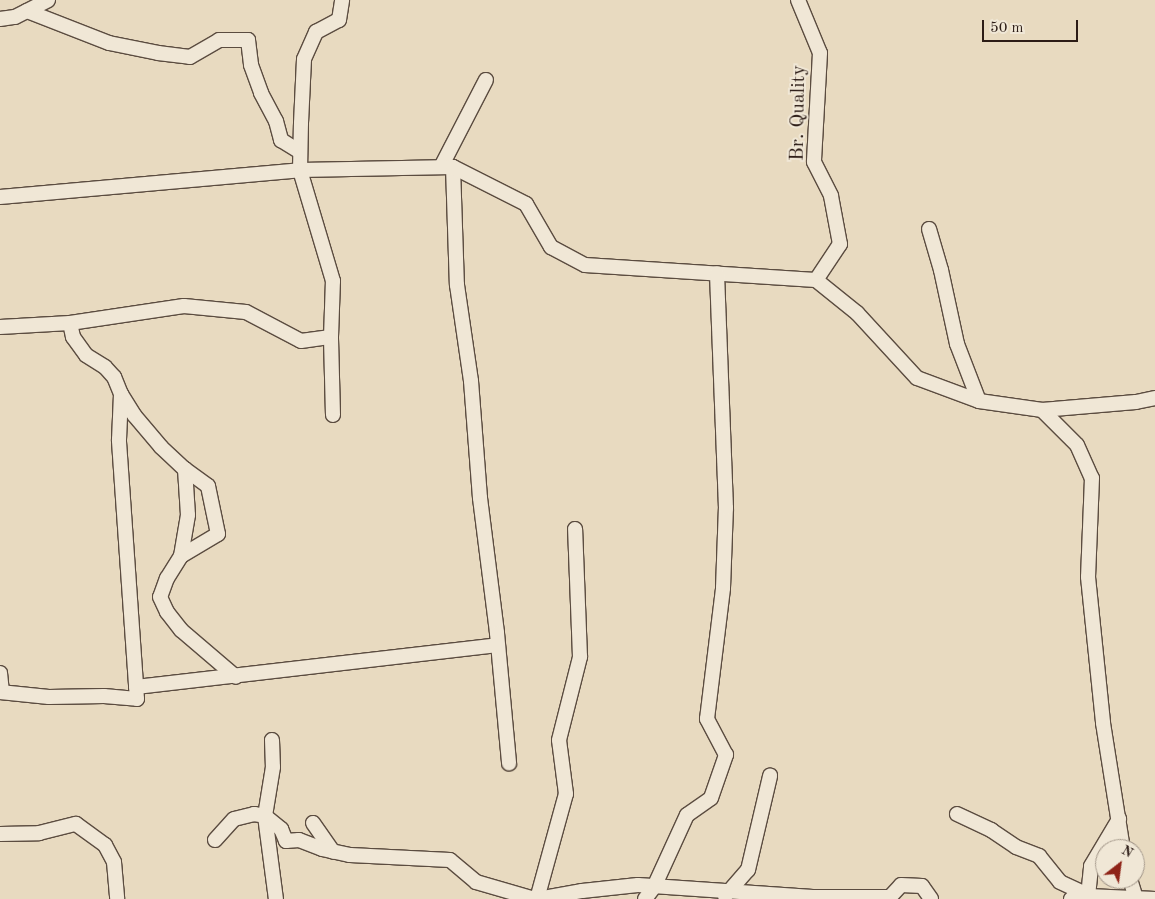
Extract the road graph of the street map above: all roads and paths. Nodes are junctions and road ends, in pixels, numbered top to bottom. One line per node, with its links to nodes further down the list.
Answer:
1 (48, 0): 4 (street)
2 (342, 0): 7 (street)
3 (798, 0): 13 (street, Br. Quality)
4 (27, 11): 5 (street); 7 (street)
5 (0, 19)
6 (486, 80): 8 (street)
7 (300, 152): 9 (street)
8 (447, 167): 9 (street); 12 (street); 25 (street)
9 (300, 170): 10 (street); 16 (street)
10 (0, 197)
11 (929, 229): 19 (street)
12 (717, 273): 13 (street); 41 (street)
13 (816, 280): 19 (street)
14 (70, 323): 15 (street); 16 (street); 17 (street)
15 (0, 327)
16 (331, 337): 21 (street)
17 (121, 394): 22 (street); 28 (street)
18 (1155, 398): 20 (street)
19 (979, 401): 20 (street)
20 (1042, 410): 35 (street)
21 (333, 415)
22 (185, 469): 24 (street); 24 (street)
23 (575, 529): 48 (street)
24 (180, 556): 27 (street)
25 (498, 645): 27 (street); 31 (street)
26 (0, 672): 29 (street)
27 (236, 676): 28 (street)
28 (136, 687): 29 (street)
29 (1, 692)
30 (272, 740): 34 (street)
31 (509, 763)
32 (770, 776): 42 (street)
33 (957, 814): 43 (street)
34 (265, 816): 39 (street); 40 (street); 47 (street)
35 (1119, 819): 38 (street); 43 (street)
36 (313, 823): 40 (street)
37 (0, 834): 46 (street)
38 (1122, 839)
39 (216, 840)
40 (333, 852): 48 (street)
41 (654, 887): 42 (street); 48 (street); 49 (street)
42 (726, 895): 44 (street)
43 (1092, 897): 45 (street); 51 (street)
44 (842, 898): 50 (street)
45 (1136, 898): 52 (street)
46 (117, 899)
47 (276, 899)
48 (537, 899)
49 (645, 899)
50 (930, 899)
51 (1071, 899)
52 (1155, 899)

